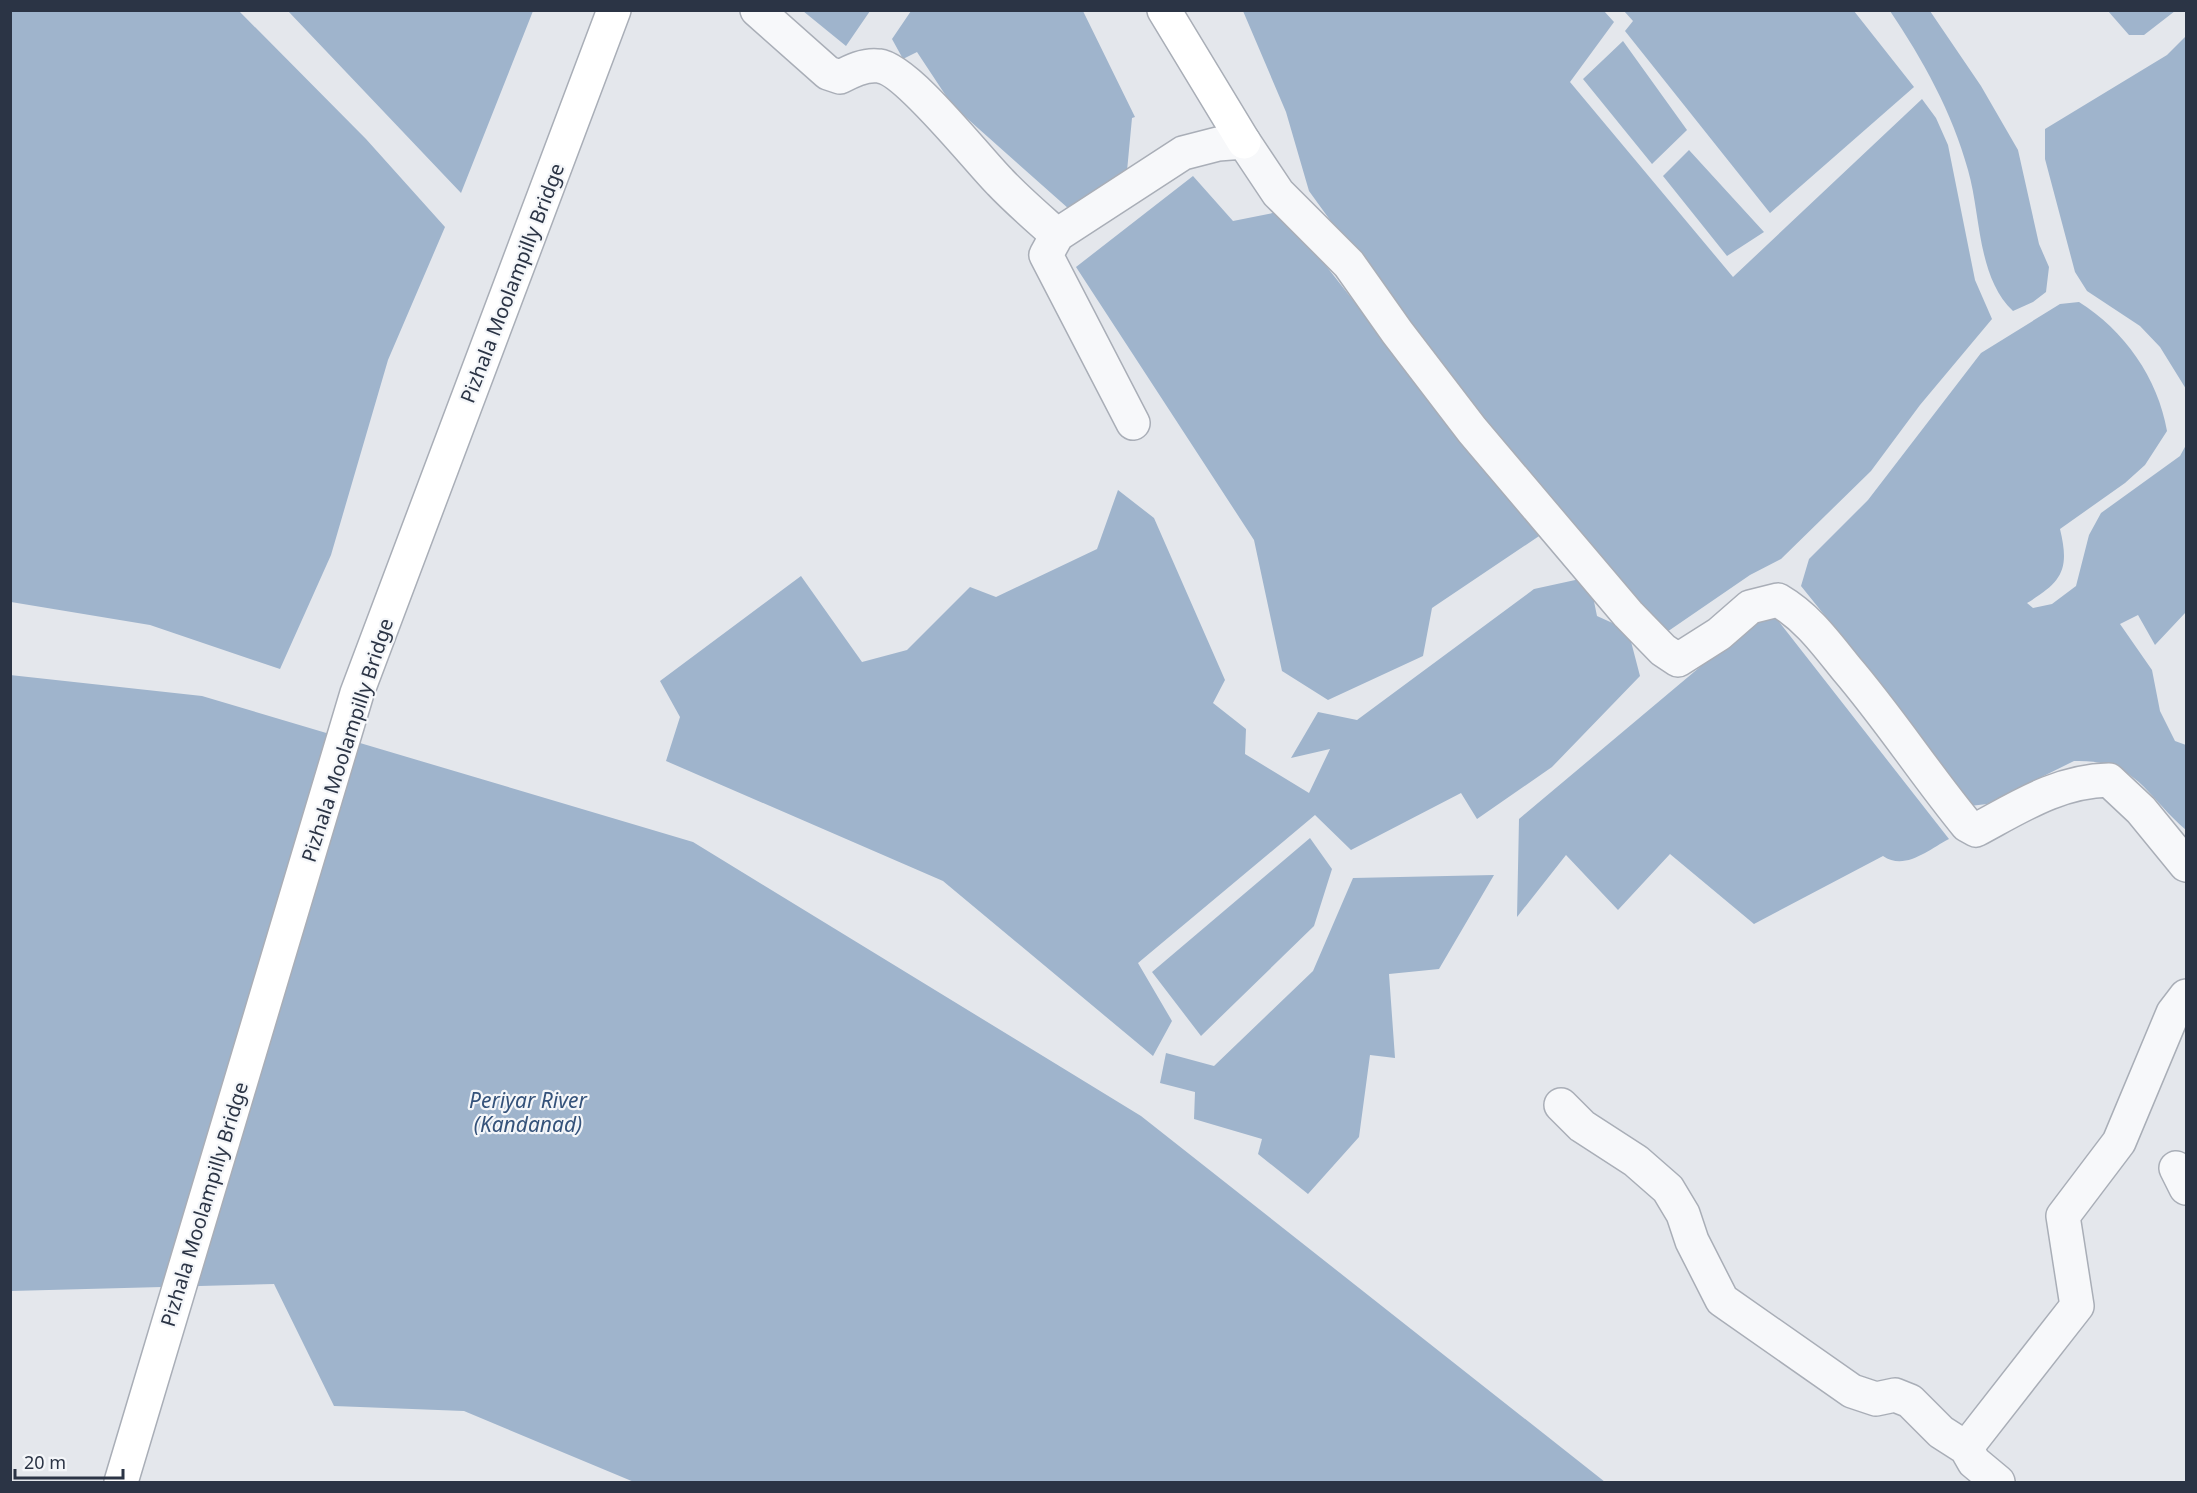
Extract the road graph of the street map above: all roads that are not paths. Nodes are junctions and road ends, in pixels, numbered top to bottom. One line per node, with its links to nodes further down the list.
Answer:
1 (614, 10): 11 (street, Pizhala Moolampilly Bridge)
2 (757, 10): 5 (street)
3 (1164, 10): 4 (street)
4 (1244, 142): 5 (street); 7 (street)
5 (1057, 235): 6 (street)
6 (1133, 423)
7 (2187, 865)
8 (2187, 996): 10 (street)
9 (1561, 1105): 10 (street)
10 (1966, 1448): 12 (street)
11 (121, 1482)
12 (1998, 1482)

